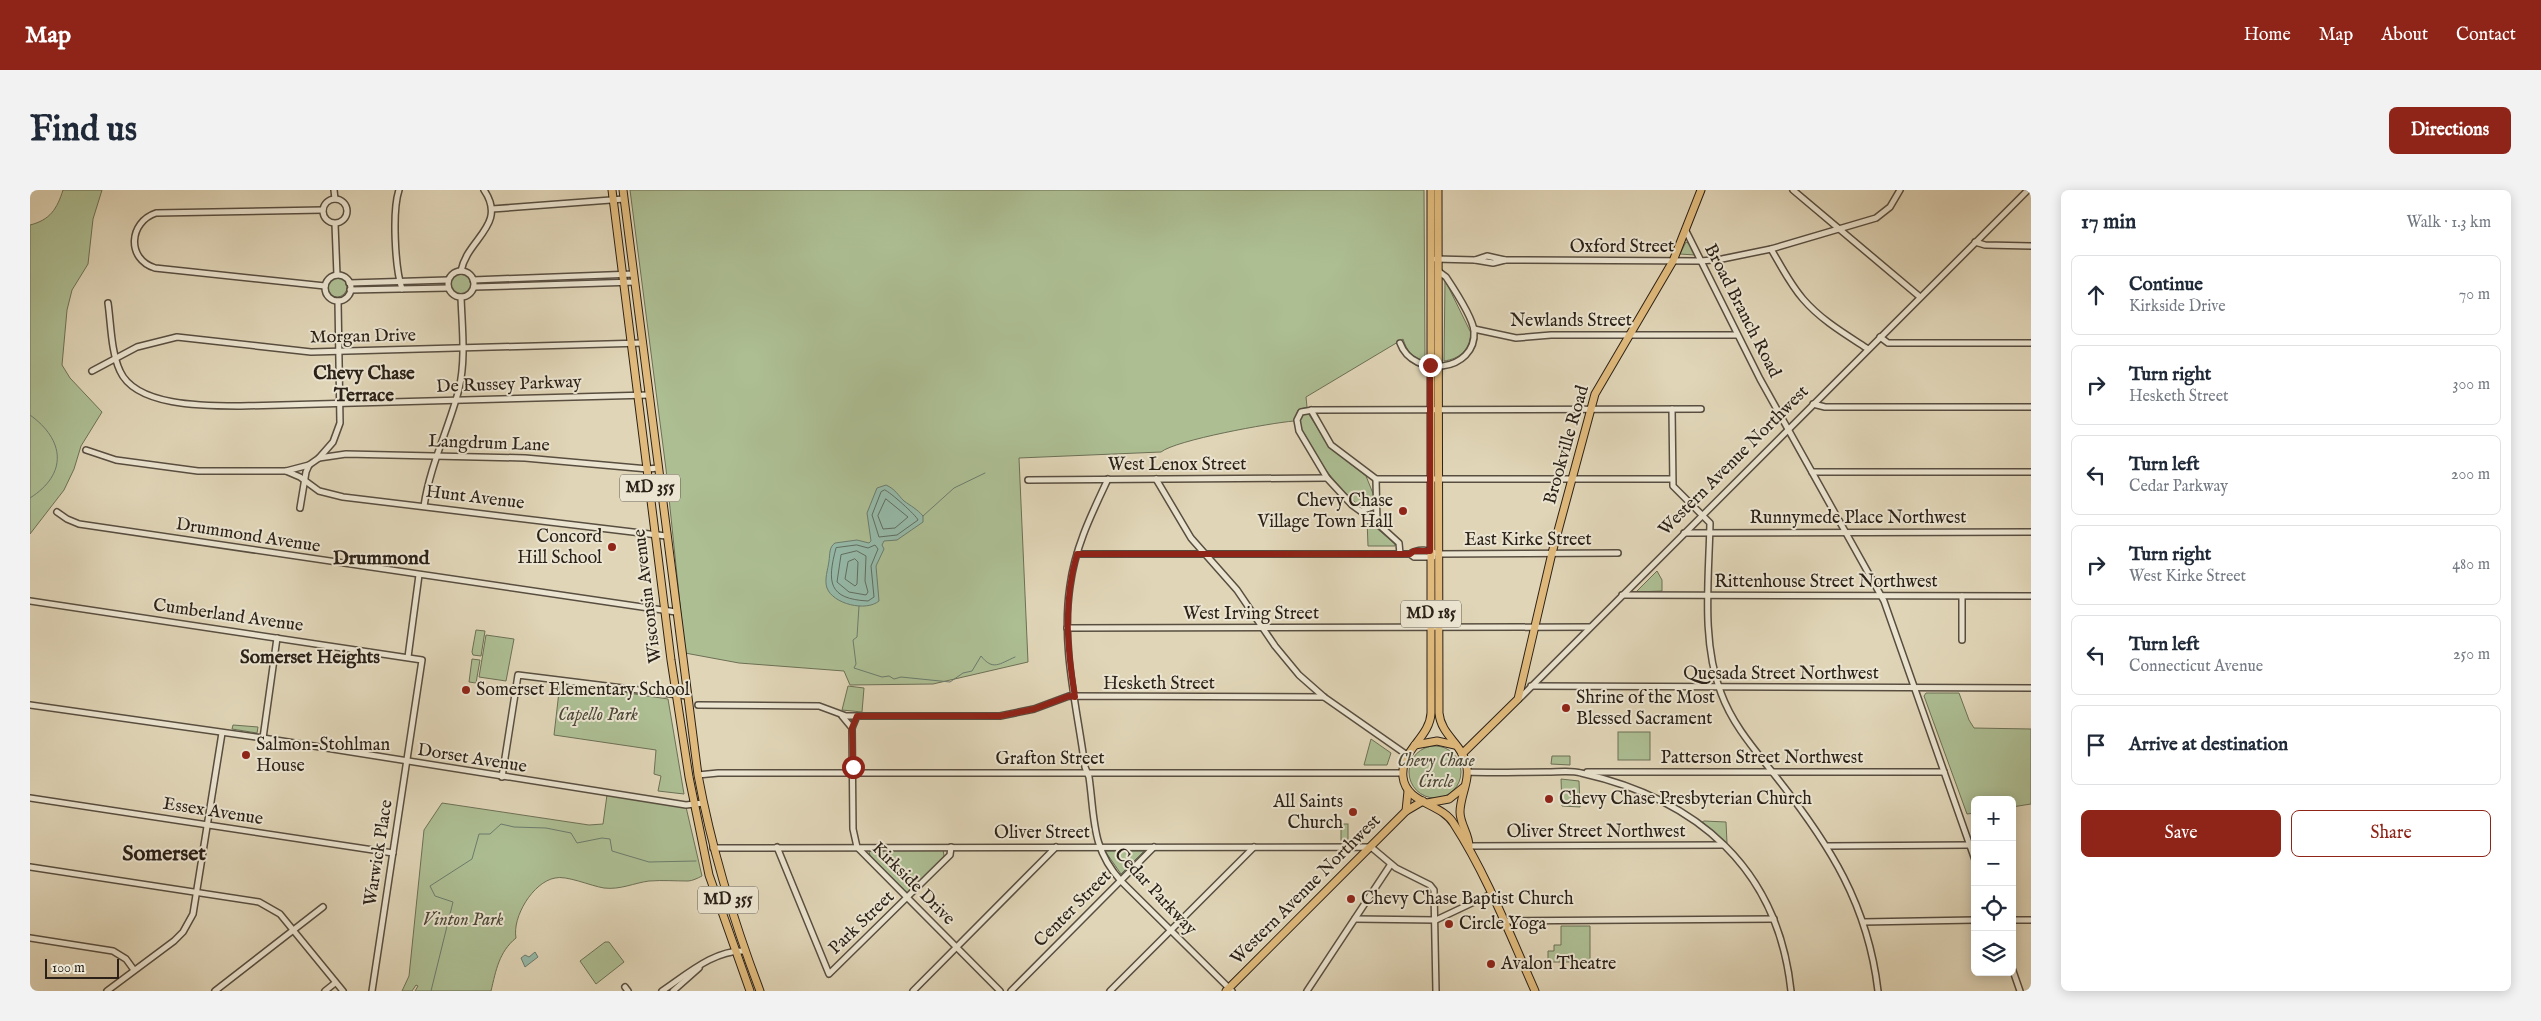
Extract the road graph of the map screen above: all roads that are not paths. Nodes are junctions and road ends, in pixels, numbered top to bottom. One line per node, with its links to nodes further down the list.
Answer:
1 (399, 190): 34 (street)
2 (484, 190): 15 (street)
3 (612, 190): 14 (main road, Wisconsin Avenue / MD 355)
4 (623, 190): 13 (main road, Wisconsin Avenue / MD 355)
5 (1430, 190): 23 (main road, MD 185)
6 (1438, 190): 23 (main road, MD 185)
7 (1701, 190): 19 (main road, Brookville Road)
8 (1793, 190): 18 (street)
9 (1900, 190): 18 (street, Oxford Street)
10 (2028, 190): 20 (street, Western Avenue Northwest)
11 (334, 191): 12 (street)
12 (337, 199): 16 (street); 17 (street)
13 (624, 199): 14 (street); 30 (main road, Wisconsin Avenue / MD 355)
14 (614, 200): 15 (street); 31 (main road, Wisconsin Avenue / MD 355)
15 (492, 209): 26 (street)
16 (323, 210): 17 (street); 36 (street)
17 (335, 224): 28 (street)
18 (1838, 229): 22 (street, Oxford Street); 43 (street)
19 (1686, 231): 24 (main road, Brookville Road); 25 (street, Broad Branch Road)
20 (1975, 242): 21 (street); 43 (street, Western Avenue Northwest)
21 (2031, 246)
22 (1771, 249): 25 (street, Oxford Street); 55 (street)
23 (1434, 259): 24 (street, Oxford Street); 27 (main road, MD 185); 58 (main road, MD 185)
24 (1673, 261): 25 (street, Oxford Street); 47 (main road, Brookville Road)
25 (1701, 261): 48 (street, Broad Branch Road)
26 (461, 271): 32 (street); 33 (street)
27 (1438, 271): 46 (street); 58 (main road, MD 185)
28 (337, 275): 35 (street); 36 (street)
29 (546, 278): 31 (street); 33 (street); 37 (street)
30 (634, 278): 31 (street); 50 (main road, Wisconsin Avenue / MD 355)
31 (624, 279): 37 (street); 53 (main road, Wisconsin Avenue / MD 355)
32 (448, 280): 34 (street); 39 (street)
33 (473, 280): 38 (street)
34 (399, 282): 35 (street); 40 (street)
35 (349, 283): 41 (street)
36 (325, 286): 44 (street)
37 (546, 286): 38 (street)
38 (474, 287): 42 (street)
39 (448, 288): 40 (street); 42 (street)
40 (402, 289): 41 (street)
41 (350, 290): 44 (street)
42 (461, 297): 54 (street)
43 (1920, 297): 49 (street, Western Avenue Northwest)
44 (338, 300): 56 (street)
45 (108, 303): 57 (street, De Russey Parkway)
46 (1474, 329): 47 (street, Newlands Street); 58 (street)
47 (1629, 335): 48 (street, Newlands Street); 66 (main road, Brookville Road)
48 (1737, 335): 71 (street, Broad Branch Road)
49 (1880, 337): 52 (street); 55 (street, Western Avenue Northwest)
50 (643, 343): 53 (street, Morgan Drive); 61 (main road, Wisconsin Avenue / MD 355)
51 (1400, 343): 58 (street)
52 (2031, 343)
53 (633, 344): 54 (street, Morgan Drive); 60 (main road, Wisconsin Avenue / MD 355)
54 (463, 349): 56 (street, Morgan Drive); 62 (street)
55 (1868, 349): 64 (street, Western Avenue Northwest)
56 (339, 351): 57 (street, Morgan Drive); 63 (street)
57 (116, 358): 59 (street, Morgan Drive); 63 (street, De Russey Parkway)
58 (1435, 365): 70 (main road, MD 185)
59 (92, 371)
60 (639, 395): 61 (street, De Russey Parkway); 62 (street, De Russey Parkway); 79 (main road, Wisconsin Avenue / MD 355)
61 (649, 395): 78 (main road, Wisconsin Avenue / MD 355)
62 (455, 401): 63 (street, De Russey Parkway); 75 (street)
63 (341, 404): 72 (street)
64 (1813, 404): 65 (street); 71 (street, Western Avenue Northwest)
65 (2031, 407)
66 (1590, 409): 67 (street); 70 (street); 88 (main road, Brookville Road)
67 (1672, 409): 68 (street); 89 (street)
68 (1701, 409)
69 (1311, 410): 70 (street); 84 (street); 86 (street)
70 (1435, 410): 87 (main road, MD 185)
71 (1788, 429): 81 (street, Broad Branch Road); 97 (street, Western Avenue Northwest)
72 (333, 442): 74 (street); 76 (street)
73 (86, 450): 80 (street)
74 (340, 454): 75 (street, Langdrum Lane); 76 (street, Langdrum Lane)
75 (436, 456): 79 (street, Langdrum Lane); 92 (street)
76 (319, 458): 77 (street)
77 (309, 466): 80 (street); 91 (street)
78 (658, 468): 79 (street, Langdrum Lane); 104 (main road, Wisconsin Avenue / MD 355)
79 (648, 469): 103 (main road, Wisconsin Avenue / MD 355)
80 (286, 471): 91 (street, Hunt Avenue)
81 (1812, 472): 82 (street); 100 (street, Broad Branch Road)
82 (2031, 472)
83 (1108, 478): 85 (street, West Lenox Street); 90 (street, West Lenox Street); 108 (street, Cedar Parkway)
84 (1327, 478): 85 (street, West Lenox Street); 95 (street)
85 (1156, 479): 105 (street)
86 (1376, 479): 87 (street); 93 (street)
87 (1434, 479): 88 (street); 110 (main road, MD 185); 111 (main road, MD 185)
88 (1572, 479): 89 (street); 106 (main road, Brookville Road)
89 (1671, 479): 97 (street)
90 (1028, 480)
91 (305, 481): 92 (street, Hunt Avenue); 94 (street)
92 (424, 506): 103 (street, Hunt Avenue)
93 (1376, 506): 95 (street); 98 (street)
94 (300, 508)
95 (1360, 511): 98 (street)
96 (57, 512): 112 (street, Drummond Avenue)
97 (1701, 516): 99 (street); 102 (street, Western Avenue Northwest)
98 (1377, 523): 109 (street)
99 (1710, 532): 100 (street, Runnymede Place Northwest); 102 (street, Runnymede Place Northwest); 114 (street)
100 (1846, 532): 101 (street, Runnymede Place Northwest); 115 (street, Broad Branch Road)
101 (2031, 532)
102 (1684, 533): 113 (street, Western Avenue Northwest)
103 (656, 536): 104 (street, Hunt Avenue); 119 (main road, Wisconsin Avenue / MD 355)
104 (666, 536): 120 (main road, Wisconsin Avenue / MD 355)
105 (1205, 553): 108 (street); 109 (street); 122 (street)
106 (1552, 553): 107 (street, East Kirke Street); 111 (street, East Kirke Street); 124 (main road, Brookville Road)
107 (1618, 553)
108 (1077, 554): 121 (street, Cedar Parkway)
109 (1400, 554): 110 (street)
110 (1430, 554): 111 (street); 123 (main road, MD 185)
111 (1438, 554): 123 (main road, MD 185)
112 (419, 575): 119 (street, Drummond Avenue); 128 (street)
113 (1622, 596): 114 (street, Rittenhouse Street Northwest); 125 (street, Western Avenue Northwest)
114 (1709, 596): 115 (street, Rittenhouse Street Northwest); 131 (street)
115 (1882, 596): 116 (street, Rittenhouse Street Northwest); 132 (street, Broad Branch Road)
116 (1962, 596): 117 (street, Rittenhouse Street Northwest); 127 (street)
117 (2031, 596)
118 (30, 601): 126 (street, Cumberland Avenue)
119 (665, 612): 120 (street, Drummond Avenue); 135 (main road, Wisconsin Avenue / MD 355)
120 (676, 612): 134 (main road, Wisconsin Avenue / MD 355)
121 (1067, 628): 122 (street, West Irving Street); 136 (street, Cedar Parkway)
122 (1264, 628): 123 (street, West Irving Street); 137 (street)
123 (1435, 628): 124 (street, West Irving Street); 146 (main road, MD 185); 147 (main road, MD 185)
124 (1535, 628): 125 (street, West Irving Street); 138 (main road, Brookville Road)
125 (1590, 628): 130 (street, Western Avenue Northwest)
126 (277, 638): 128 (street, Cumberland Avenue); 145 (street)
127 (1962, 640)
128 (408, 656): 129 (street, Cumberland Avenue)
129 (422, 660): 150 (street, Warwick Place)
130 (1531, 686): 131 (street, Quesada Street Northwest); 138 (street, Western Avenue Northwest)
131 (1719, 688): 132 (street, Quesada Street Northwest); 155 (street)
132 (1915, 688): 133 (street, Quesada Street Northwest); 156 (street, Broad Branch Road)
133 (2031, 688)
134 (686, 696): 135 (street); 159 (main road, Wisconsin Avenue / MD 355)
135 (676, 697): 160 (street); 167 (main road, Wisconsin Avenue / MD 355)
136 (1075, 697): 137 (street, Hesketh Street); 142 (street, Hesketh Street); 151 (street, Cedar Parkway)
137 (1324, 697): 149 (street)
138 (1518, 699): 148 (main road, Western Avenue Northwest)
139 (30, 705): 144 (street, Dorset Avenue)
140 (698, 705): 141 (street, Hesketh Street)
141 (842, 716): 142 (street, Hesketh Street); 143 (street)
142 (857, 716): 143 (street, Kirkside Drive)
143 (852, 728): 157 (street, Kirkside Drive)
144 (222, 733): 145 (street, Dorset Avenue); 169 (street)
145 (263, 738): 150 (street, Dorset Avenue)
146 (1415, 745): 147 (main road); 149 (main road)
147 (1455, 745): 148 (main road)
148 (1462, 754): 152 (main road)
149 (1407, 755): 158 (main road)
150 (406, 762): 160 (street, Dorset Avenue); 184 (street, Warwick Place)
151 (1088, 772): 157 (street, Grafton Street); 158 (street, Grafton Street); 173 (street, Cedar Parkway)
152 (1468, 772): 153 (street, Patterson Street Northwest); 162 (main road)
153 (1580, 772): 154 (street, Patterson Street Northwest); 161 (street)
154 (1616, 772): 155 (street, Patterson Street Northwest); 161 (street)
155 (1772, 772): 156 (street, Patterson Street Northwest); 176 (street)
156 (1944, 772): 171 (street, Broad Branch Road)
157 (853, 773): 159 (street, Grafton Street); 178 (street, Kirkside Drive)
158 (1403, 773): 163 (main road)
159 (698, 775): 166 (main road, Wisconsin Avenue / MD 355)
160 (502, 777): 167 (street, Dorset Avenue)
161 (1616, 782): 170 (street)
162 (1464, 787): 165 (main road); 175 (main road)
163 (1408, 790): 165 (main road); 168 (main road, Western Avenue Northwest)
164 (30, 798): 169 (street, Essex Avenue)
165 (1425, 802): 168 (main road, Western Avenue Northwest); 175 (main road)
166 (703, 803): 167 (street, Dorset Avenue); 182 (main road, Wisconsin Avenue / MD 355)
167 (694, 805): 204 (main road, Wisconsin Avenue / MD 355)
168 (1406, 811): 181 (main road, Western Avenue Northwest)
169 (208, 824): 184 (street, Essex Avenue); 188 (street)
170 (1723, 845): 175 (street, Oliver Street Northwest); 193 (street)
171 (1970, 845): 176 (street); 183 (street, Broad Branch Road)
172 (1056, 846): 173 (street, Oliver Street); 179 (street, Oliver Street); 203 (street)
173 (1098, 846): 180 (street, Oliver Street); 187 (street, Cedar Parkway)
174 (1254, 846): 180 (street, Oliver Street); 181 (street, Oliver Street); 201 (street)
175 (1469, 846): 189 (main road)
176 (1828, 846): 199 (street)
177 (777, 847): 178 (street, Oliver Street); 182 (street, Oliver Street); 190 (street, Park Street)
178 (857, 847): 179 (street, Oliver Street); 190 (street, Kirkside Drive)
179 (951, 847): 190 (street, Park Street)
180 (1154, 847): 187 (street, Center Street)
181 (1370, 847): 185 (street); 210 (main road, Western Avenue Northwest)
182 (713, 848): 205 (main road, Wisconsin Avenue / MD 355)
183 (1971, 848)
184 (393, 853): 215 (street, Warwick Place)
185 (1391, 864): 192 (street); 194 (street)
186 (30, 867): 188 (street)
187 (1120, 881): 201 (street, Cedar Parkway); 221 (street, Center Street)
188 (198, 892): 200 (street); 206 (street)
189 (1491, 894): 194 (street); 198 (main road)
190 (907, 898): 203 (street, Kirkside Drive)
191 (324, 907): 200 (street)
192 (1355, 919): 194 (street); 223 (street)
193 (1774, 919): 198 (street); 226 (street)
194 (1436, 920): 224 (street)
195 (1971, 920): 199 (street)
196 (2016, 920): 197 (street)
197 (2031, 920)
198 (1503, 921): 225 (main road)
199 (1863, 922): 227 (street)
200 (294, 930): 208 (street); 212 (street)
201 (1170, 931): 210 (street, Cedar Parkway); 222 (street)
202 (30, 938): 206 (street)
203 (957, 948): 219 (street); 220 (street, Kirkside Drive)
204 (735, 950): 205 (street); 209 (street); 217 (main road, Wisconsin Avenue / MD 355)
205 (745, 951): 218 (main road, Wisconsin Avenue / MD 355)
206 (134, 970): 211 (street)
207 (2015, 976): 228 (street)
208 (336, 983): 213 (street); 214 (street)
209 (676, 988): 216 (street)
210 (1229, 990)
211 (107, 991)
212 (215, 991)
213 (325, 991)
214 (343, 991)
215 (372, 991)
216 (662, 991)
217 (750, 991)
218 (760, 991)
219 (913, 991)
220 (1000, 991)
221 (1011, 991)
222 (1110, 991)
223 (1307, 991)
224 (1436, 991)
225 (1535, 991)
226 (1791, 991)
227 (1878, 991)
228 (2020, 991)

